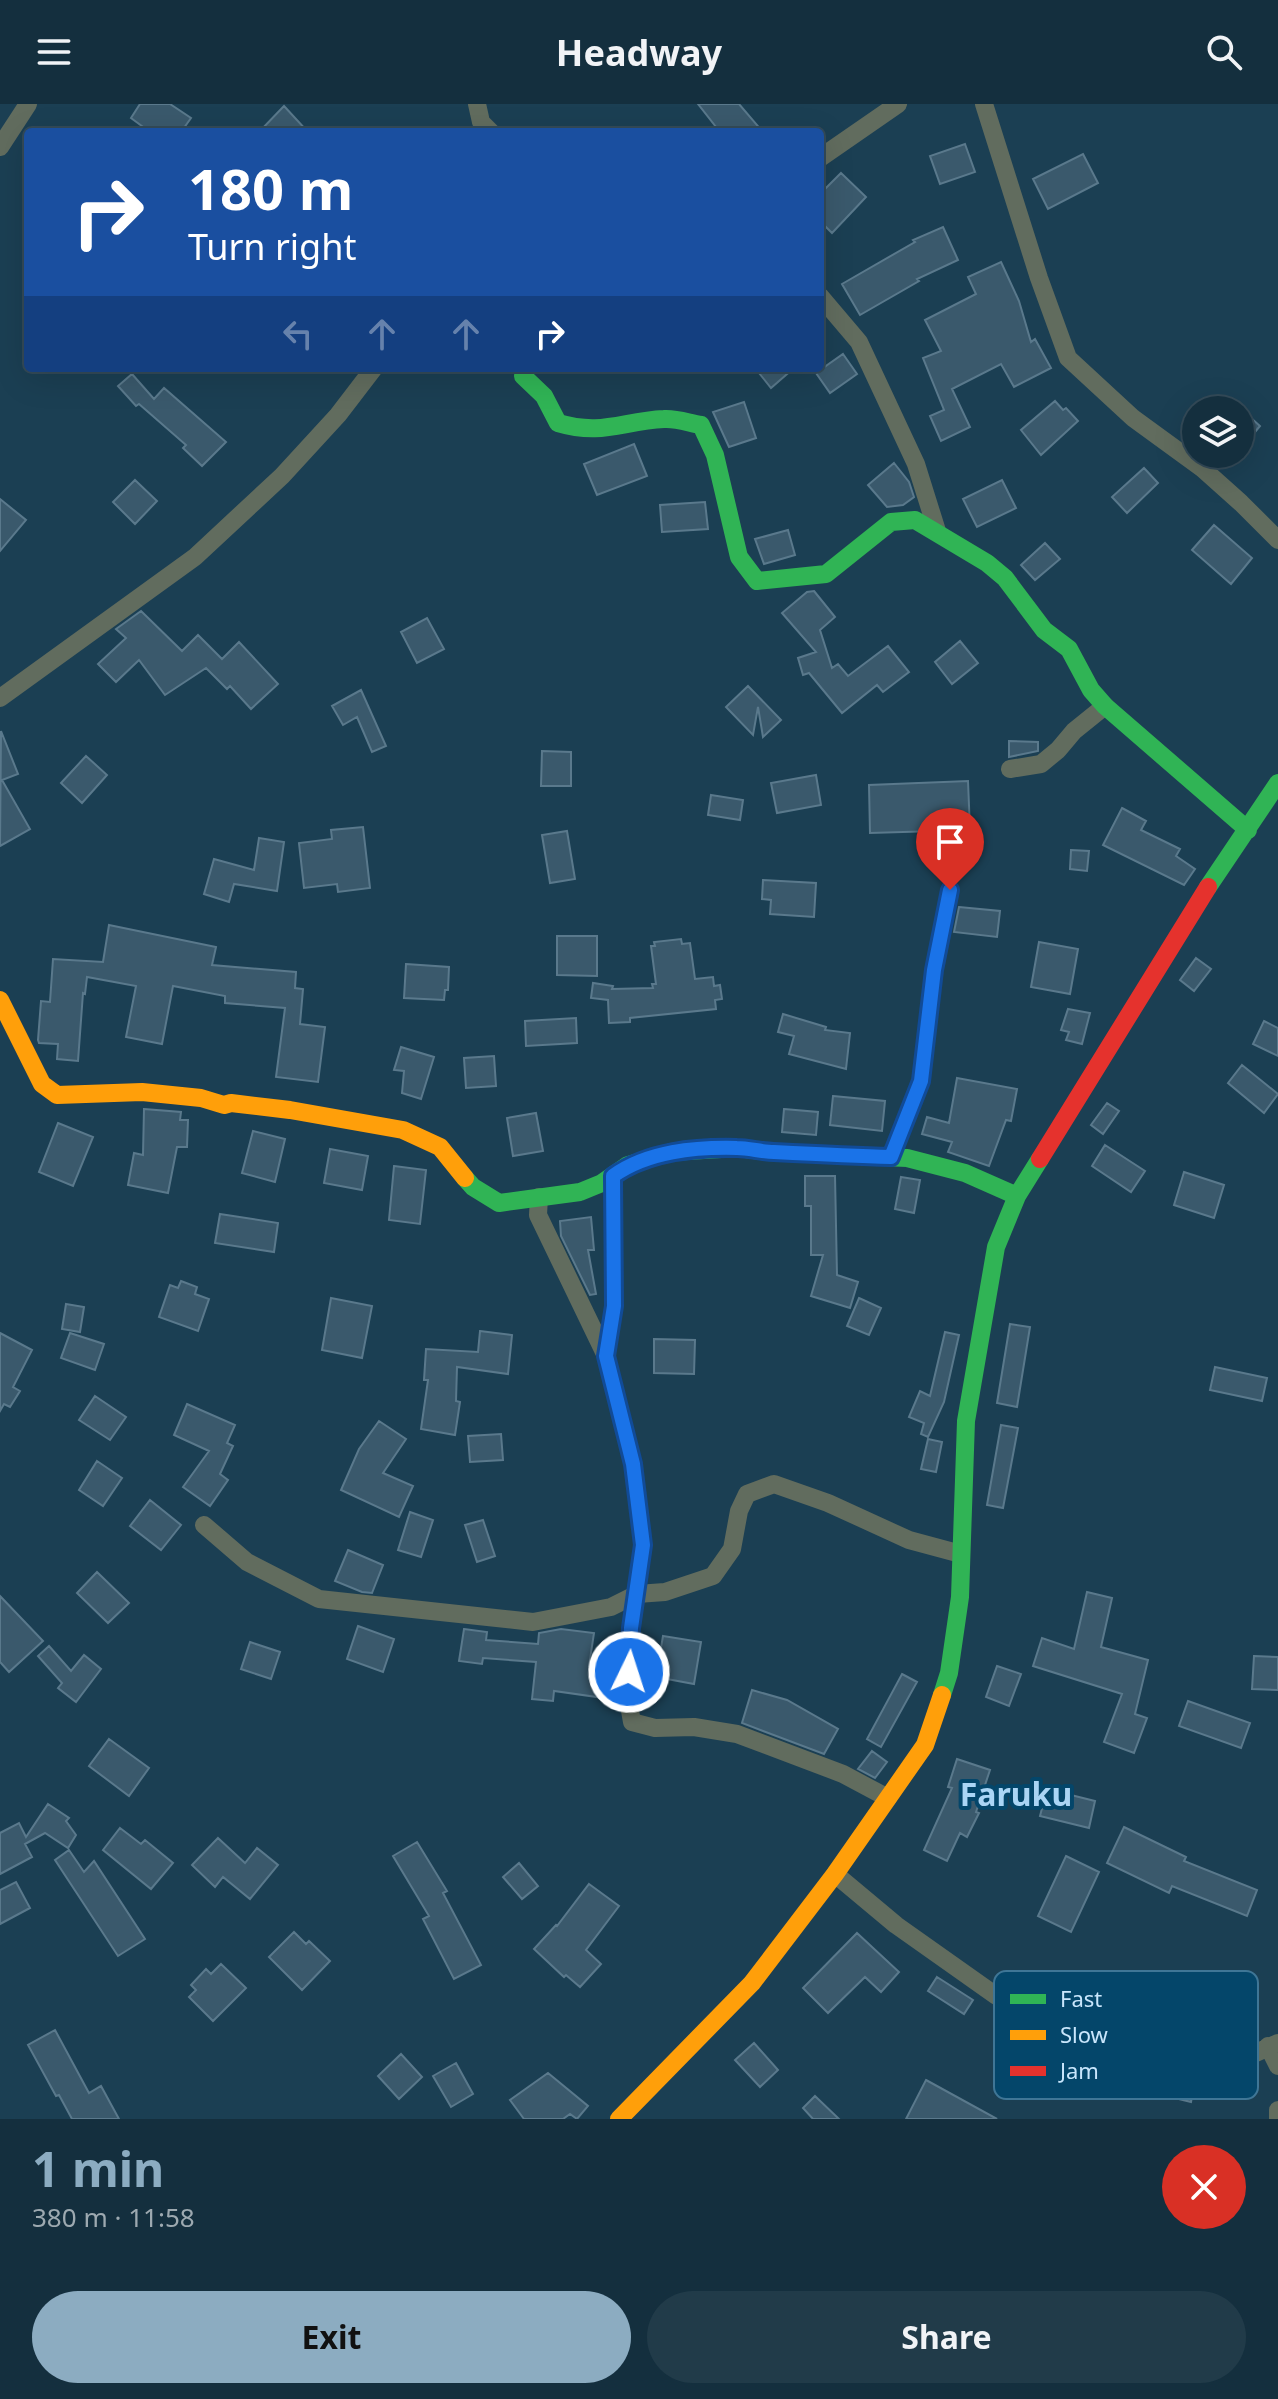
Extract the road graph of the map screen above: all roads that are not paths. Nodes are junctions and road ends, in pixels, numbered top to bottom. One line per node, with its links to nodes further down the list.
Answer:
1 (28, 104): 6 (street)
2 (477, 104): 5 (street)
3 (898, 104): 7 (street)
4 (984, 104): 12 (street)
5 (487, 128)
6 (0, 147)
7 (824, 155)
8 (824, 301): 11 (street)
9 (371, 372): 13 (street)
10 (523, 376): 11 (street)
11 (937, 531): 14 (street)
12 (1278, 540)
13 (0, 698)
14 (1105, 706): 15 (street); 17 (street)
15 (1010, 769)
16 (1278, 783): 17 (street)
17 (1248, 830): 22 (street)
18 (950, 890): 20 (street)
19 (0, 1000): 23 (street)
20 (891, 1157): 21 (street); 22 (street)
21 (613, 1176): 23 (street); 24 (street)
22 (1017, 1196): 26 (street)
23 (539, 1197): 24 (street)
24 (606, 1356): 27 (street)
25 (204, 1525): 27 (street)
26 (961, 1554): 27 (street); 28 (street)
27 (637, 1594): 28 (street)
28 (888, 1798): 29 (street)
29 (835, 1874): 30 (street); 34 (street)
30 (994, 1994)
31 (1273, 2045): 32 (street)
32 (1278, 2066)
33 (1278, 2110): 35 (street)
34 (619, 2119)
35 (1278, 2119)

